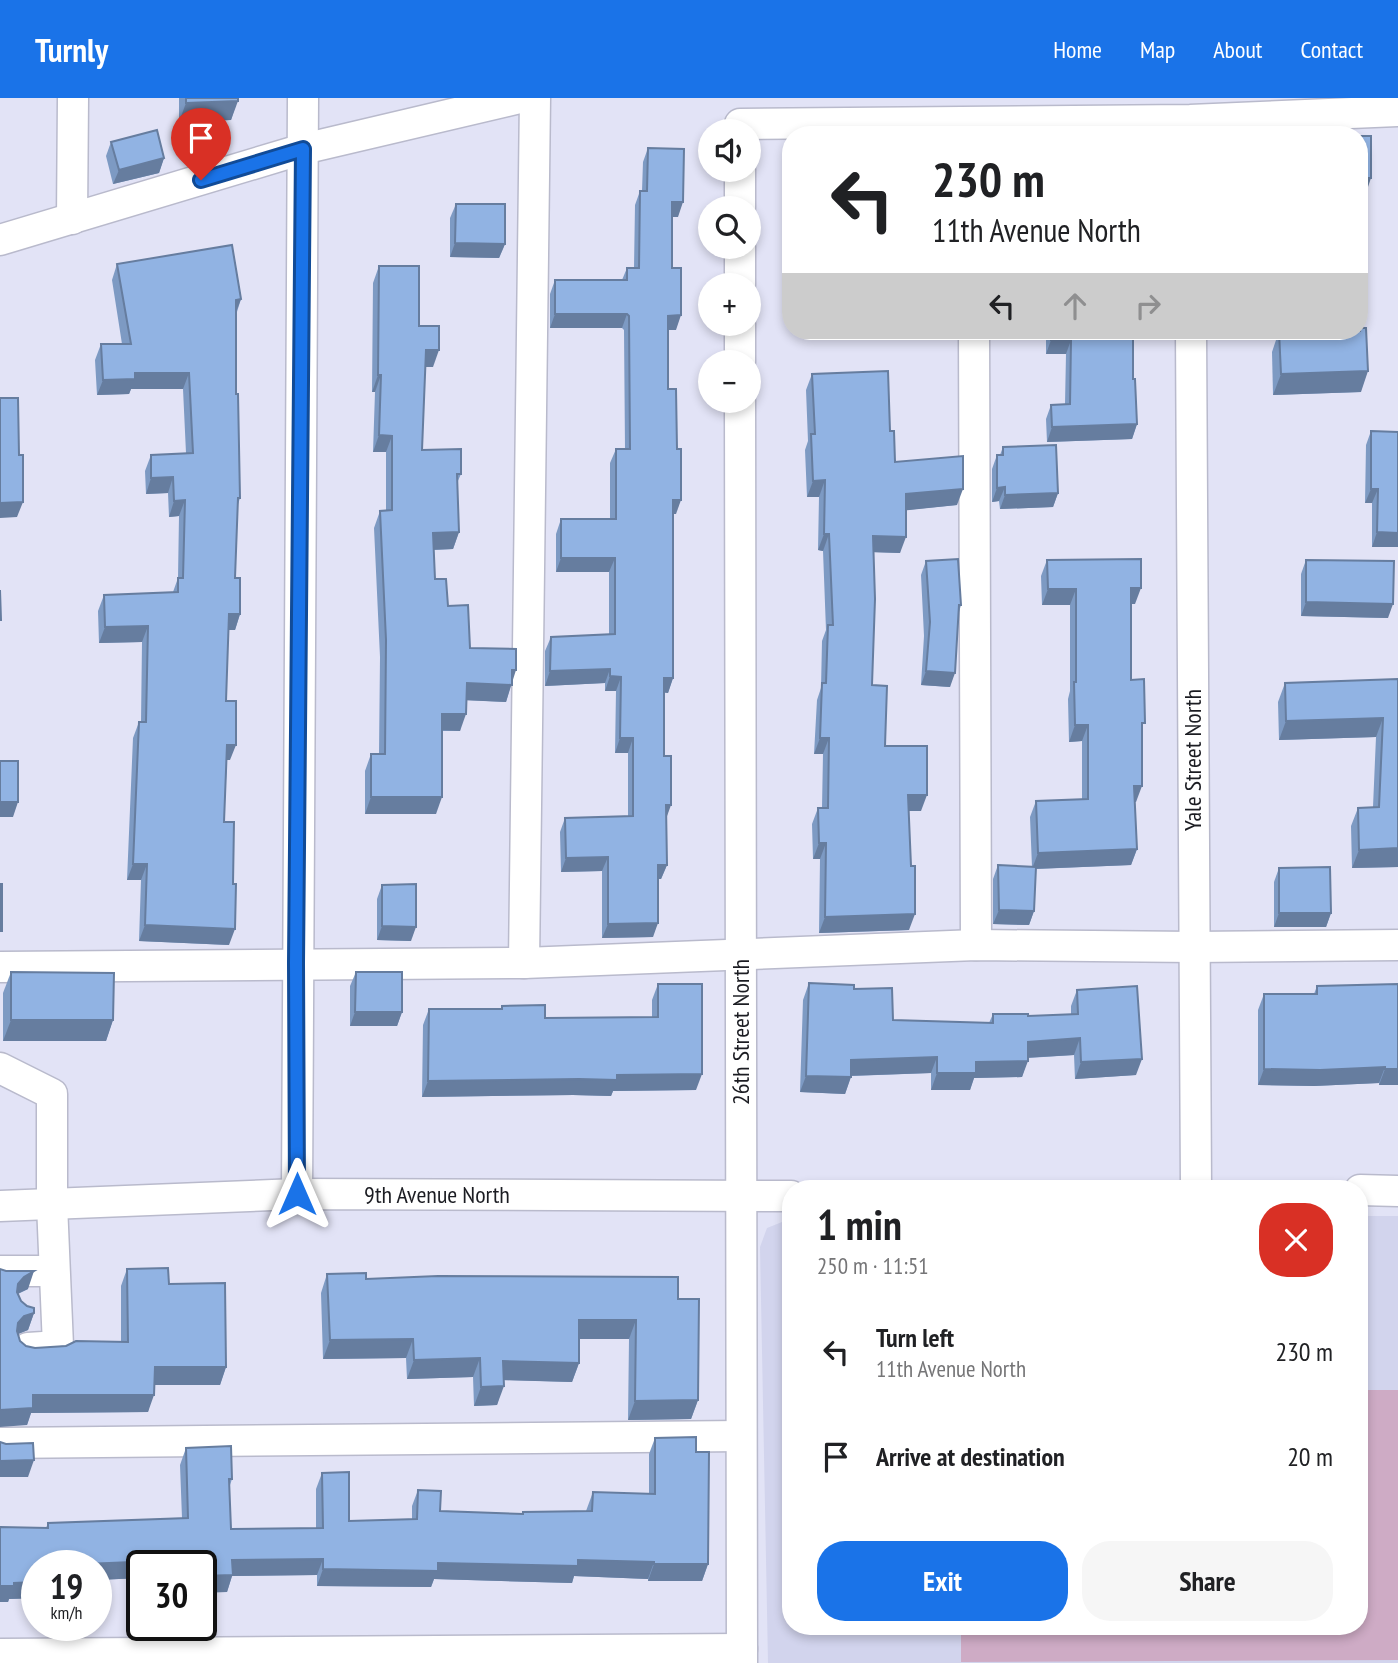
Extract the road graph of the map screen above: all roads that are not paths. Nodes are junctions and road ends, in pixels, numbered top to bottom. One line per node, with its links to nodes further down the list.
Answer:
1 (73, 98): 10 (street)
2 (303, 98): 9 (street)
3 (520, 98): 9 (street)
4 (536, 98): 19 (street)
5 (1398, 111): 8 (street)
6 (740, 118): 7 (street)
7 (926, 126)
8 (1203, 126)
9 (303, 149): 10 (street); 20 (street)
10 (72, 219): 11 (street)
11 (0, 240)
12 (974, 340): 15 (street)
13 (1191, 340): 17 (street, Yale Street North)
14 (740, 413): 18 (street, 26th Street North)
15 (976, 945): 17 (street); 18 (street)
16 (1398, 945): 17 (street)
17 (1194, 947): 23 (street, Yale Street North)
18 (741, 954): 19 (street); 28 (street, 26th Street North)
19 (524, 962): 20 (street)
20 (296, 963): 21 (street); 26 (street)
21 (0, 967)
22 (0, 1068): 29 (street)
23 (1196, 1180)
24 (1368, 1191): 25 (street)
25 (1398, 1191)
26 (297, 1194): 28 (street, 9th Avenue North); 29 (street, 9th Avenue North)
27 (782, 1196): 28 (street, 9th Avenue North)
28 (741, 1197): 34 (street, 26th Street North)
29 (52, 1204): 30 (street, 9th Avenue North); 32 (street)
30 (0, 1206)
31 (0, 1271): 32 (street)
32 (55, 1271): 33 (street)
33 (28, 1348)
34 (741, 1436): 35 (street); 37 (street, 26th Street North)
35 (0, 1443)
36 (0, 1654): 37 (street)
37 (742, 1656)

